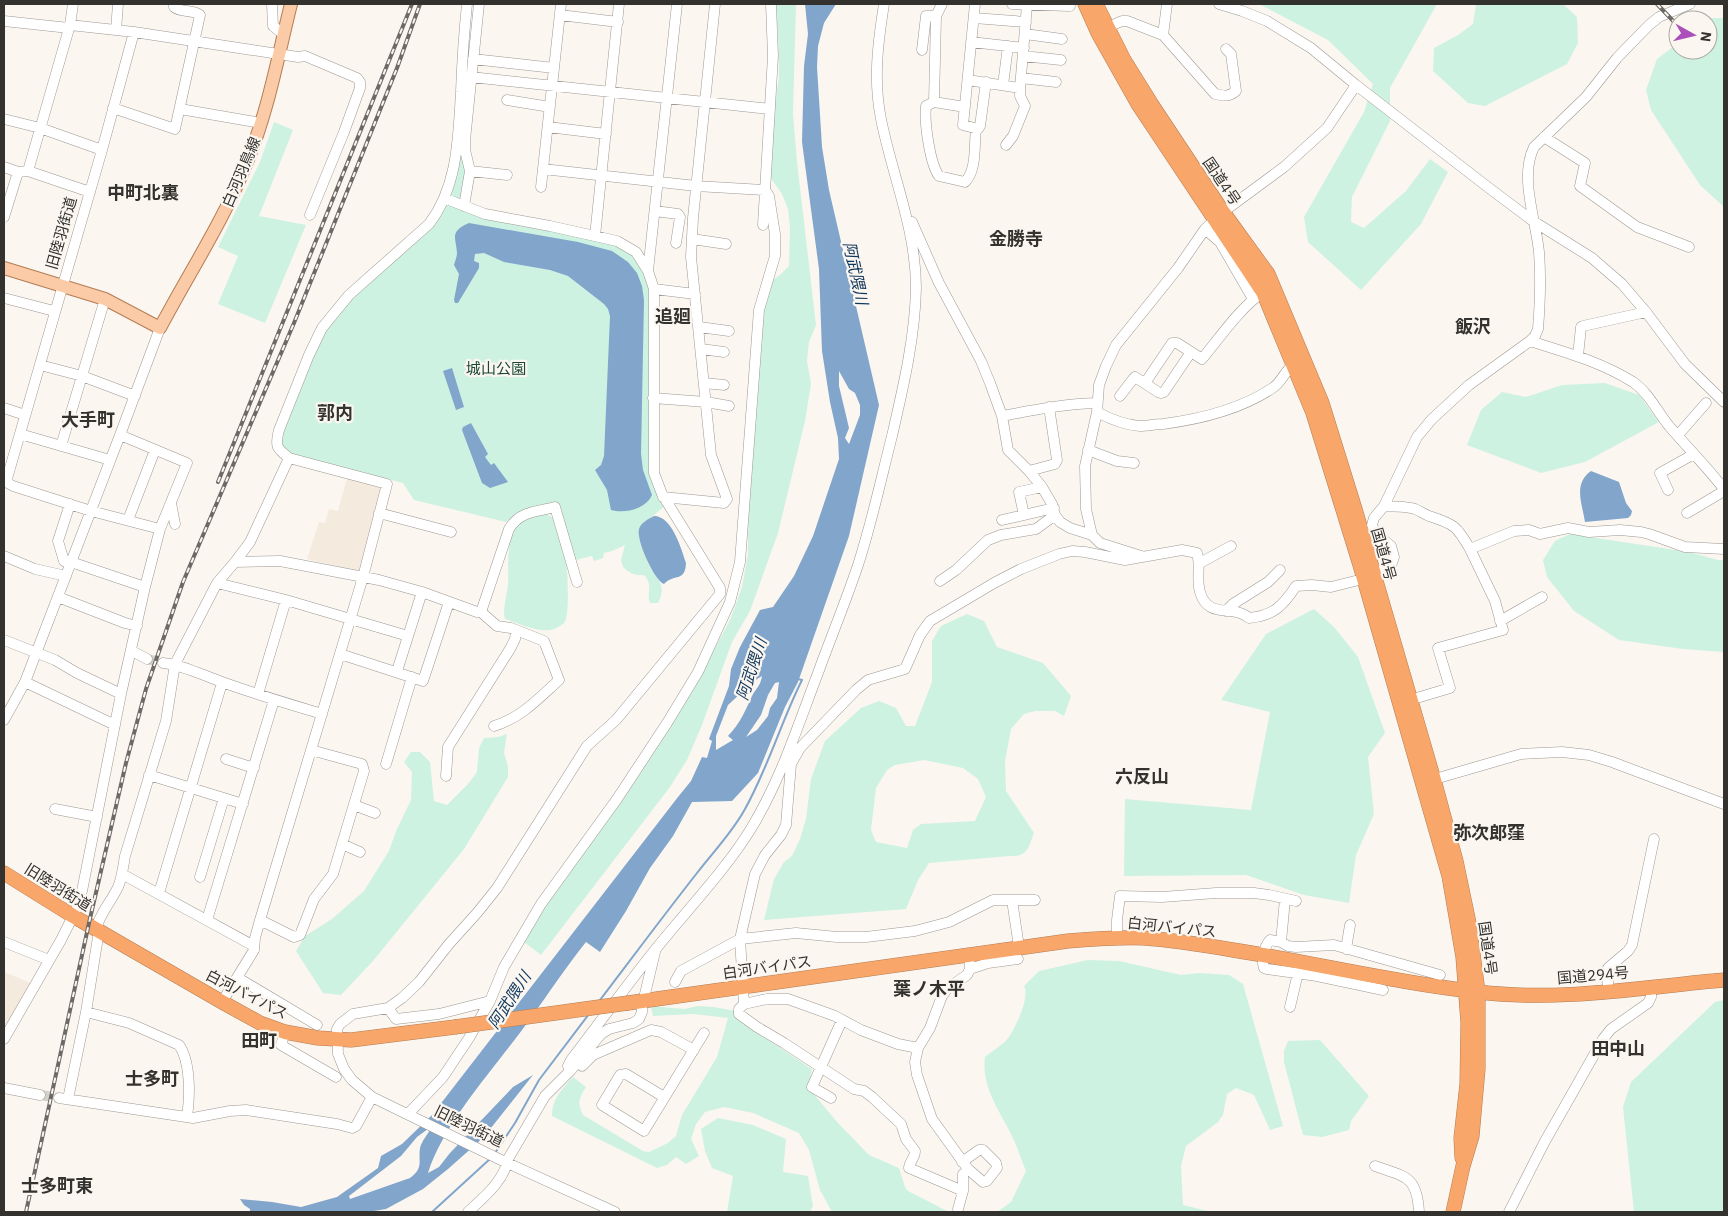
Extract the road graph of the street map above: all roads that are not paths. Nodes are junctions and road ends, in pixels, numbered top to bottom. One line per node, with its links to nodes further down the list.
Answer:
1 (73, 4): 30 (street)
2 (118, 4): 32 (street)
3 (174, 4): 40 (street)
4 (272, 4): 34 (street)
5 (291, 4): 34 (main road, 白河羽鳥線)
6 (466, 4): 35 (street)
7 (479, 4): 36 (street)
8 (561, 4): 24 (street)
9 (620, 4): 28 (street)
10 (677, 4): 59 (street)
11 (715, 4): 61 (street)
12 (771, 4): 67 (street)
13 (884, 4): 92 (street)
14 (942, 4): 25 (street)
15 (975, 4): 26 (street)
16 (1012, 4): 22 (street)
17 (1086, 4): 95 (highway, 国道4号)
18 (1096, 4): 31 (highway, 国道4号)
19 (1167, 4): 38 (street)
20 (1219, 4): 56 (street)
21 (1690, 4): 74 (street)
22 (1027, 5): 23 (street); 29 (street)
23 (1070, 6)
24 (560, 15): 28 (street); 49 (street)
25 (936, 16): 44 (street); 62 (street)
26 (974, 18): 29 (street); 41 (street)
27 (4, 21): 30 (street)
28 (618, 22): 58 (street)
29 (1026, 22): 37 (street)
30 (70, 26): 32 (street); 71 (street)
31 (1108, 27): 38 (street); 95 (highway, 国道4号)
32 (116, 30): 33 (street)
33 (134, 32): 40 (street); 65 (street, 旧陸羽街道)
34 (283, 34): 46 (main road, 白河羽鳥線)
35 (464, 34): 36 (street); 77 (street)
36 (476, 34): 47 (street)
37 (1025, 34): 39 (street); 45 (street)
38 (1163, 35): 43 (street)
39 (1062, 39)
40 (195, 42): 46 (street); 66 (street)
41 (972, 42): 42 (street); 51 (street)
42 (1008, 46): 45 (street); 55 (street)
43 (1226, 49)
44 (922, 50)
45 (1023, 52): 48 (street); 54 (street)
46 (278, 54): 69 (main road, 白河羽鳥線); 93 (street)
47 (473, 59): 49 (street); 50 (street)
48 (1061, 60)
49 (554, 68): 57 (street)
50 (471, 76): 57 (street); 77 (street)
51 (968, 80): 52 (street); 64 (street)
52 (986, 82): 55 (street); 72 (street)
53 (1056, 82): 54 (street)
54 (1020, 83): 55 (street); 75 (street)
55 (1003, 85)
56 (1356, 85): 95 (street); 96 (street)
57 (552, 86): 58 (street); 63 (street)
58 (610, 92): 59 (street); 73 (street)
59 (666, 98): 61 (street); 84 (street)
60 (507, 100): 63 (street)
61 (705, 102): 67 (street); 85 (street)
62 (934, 102): 64 (street); 72 (street)
63 (550, 107): 70 (street)
64 (965, 107): 72 (street)
65 (113, 108): 66 (street); 76 (street, 旧陸羽街道)
66 (180, 109): 69 (street)
67 (770, 110): 87 (street)
68 (4, 119): 71 (street)
69 (261, 123): 114 (main road, 白河羽鳥線)
70 (548, 127): 73 (street); 79 (street)
71 (40, 128): 76 (street); 80 (street)
72 (976, 128)
73 (606, 134): 82 (street)
74 (1544, 137): 96 (street); 102 (street)
75 (1006, 144)
76 (102, 150): 88 (street, 旧陸羽街道)
77 (461, 150): 81 (street); 89 (street)
78 (4, 166): 80 (street)
79 (543, 169): 82 (street); 86 (street)
80 (23, 171): 88 (street); 94 (street)
81 (470, 171): 83 (street); 90 (street)
82 (602, 174): 84 (street); 98 (street)
83 (507, 175)
84 (658, 181): 85 (street); 91 (street)
85 (696, 186): 87 (street); 99 (street)
86 (541, 187)
87 (765, 190): 97 (street); 269 (street)
88 (90, 192): 105 (street, 旧陸羽街道)
89 (444, 198): 90 (street); 146 (street)
90 (464, 206): 98 (street)
91 (655, 211): 100 (street); 104 (street)
92 (906, 213): 138 (street); 252 (street)
93 (310, 215)
94 (4, 217)
95 (1214, 220): 108 (highway, 国道4号); 136 (street); 179 (highway, 国道4号)
96 (1533, 221): 112 (street); 116 (street)
97 (763, 225)
98 (595, 236): 104 (street)
99 (692, 239): 101 (street); 107 (street)
100 (676, 244)
101 (726, 244)
102 (1688, 247)
103 (4, 268): 105 (main road)
104 (648, 271): 106 (street)
105 (62, 286): 110 (main road); 111 (street, 旧陸羽街道)
106 (654, 289): 107 (street); 129 (street)
107 (695, 294): 113 (street)
108 (1258, 296): 119 (street); 121 (highway, 国道4号)
109 (4, 298): 111 (street)
110 (104, 299): 114 (main road); 123 (street)
111 (54, 311): 122 (street, 旧陸羽街道)
112 (1646, 312): 120 (street); 131 (street)
113 (699, 327): 115 (street); 117 (street)
114 (160, 328): 127 (street)
115 (729, 331)
116 (1530, 341): 120 (street); 157 (street)
117 (701, 349): 118 (street); 124 (street)
118 (724, 352)
119 (1191, 352): 125 (street); 125 (street)
120 (1578, 356): 141 (street)
121 (1294, 364): 136 (street); 179 (highway, 国道4号)
122 (40, 365): 123 (street); 137 (street, 旧陸羽街道)
123 (82, 376): 127 (street); 142 (street)
124 (704, 383): 126 (street); 130 (street)
125 (1145, 383): 128 (street)
126 (724, 385)
127 (135, 396): 140 (street)
128 (1120, 396)
129 (653, 398): 130 (street); 154 (street)
130 (706, 402): 133 (street); 154 (street)
131 (1724, 402)
132 (1706, 403): 141 (street)
133 (729, 406)
134 (1049, 406): 136 (street); 138 (street); 149 (street)
135 (4, 408): 137 (street)
136 (1097, 408): 144 (street)
137 (26, 415): 139 (street, 旧陸羽街道)
138 (1002, 416): 149 (street)
139 (20, 434): 142 (street); 150 (street, 旧陸羽街道)
140 (120, 435): 143 (street); 147 (street)
141 (1678, 435): 145 (street)
142 (61, 446): 147 (street)
143 (155, 450): 155 (street); 163 (street)
144 (1088, 450): 148 (street); 168 (street)
145 (1694, 454): 151 (street); 153 (street)
146 (289, 458): 160 (street); 174 (street)
147 (110, 460): 158 (street)
148 (1134, 463)
149 (1029, 470): 152 (street)
150 (5, 481): 156 (street)
151 (1723, 485): 161 (street)
152 (1042, 487): 159 (street); 162 (street)
153 (1668, 490)
154 (663, 496): 274 (street)
155 (171, 503): 165 (street); 166 (street)
156 (70, 504): 158 (street); 175 (street)
157 (1384, 506): 170 (street); 179 (street)
158 (91, 510): 163 (street); 175 (street)
159 (1054, 512): 162 (street); 168 (street); 181 (street)
160 (379, 513): 167 (street); 180 (street)
161 (1686, 513)
162 (1024, 515): 164 (street)
163 (128, 520): 166 (street)
164 (1002, 520)
165 (175, 524)
166 (160, 528): 184 (street)
167 (451, 532)
168 (1092, 535): 173 (street)
169 (1231, 546): 176 (street)
170 (1470, 549): 171 (street); 193 (street)
171 (1724, 549)
172 (4, 556): 178 (street)
173 (1144, 557): 176 (street); 248 (street)
174 (236, 562): 180 (street); 183 (street)
175 (71, 563): 178 (street); 184 (street)
176 (1200, 563): 190 (street)
177 (1280, 570): 190 (street)
178 (66, 576): 186 (street)
179 (1368, 576): 190 (street); 211 (highway, 国道4号); 222 (highway, 国道4号)
180 (363, 577): 185 (street); 192 (street)
181 (940, 581)
182 (577, 582): 191 (street)
183 (217, 583): 188 (street); 203 (street)
184 (145, 587): 194 (street)
185 (422, 592): 189 (street); 196 (street)
186 (58, 597): 194 (street); 199 (street)
187 (1542, 597): 193 (street)
188 (286, 600): 192 (street); 209 (street)
189 (449, 602): 191 (street); 205 (street)
190 (1226, 611)
191 (481, 612): 195 (street)
192 (351, 619): 196 (street); 200 (street)
193 (1500, 620): 211 (street)
194 (137, 626): 198 (street)
195 (516, 630): 215 (street); 221 (street)
196 (408, 636): 204 (street)
197 (4, 640): 199 (street)
198 (132, 651): 201 (street); 208 (street)
199 (36, 654): 206 (street); 208 (street)
200 (340, 654): 204 (street); 212 (street)
201 (147, 659)
202 (163, 663): 203 (street)
203 (176, 664): 207 (street); 220 (street)
204 (396, 671): 205 (street)
205 (412, 677): 218 (street)
206 (25, 682): 213 (street); 214 (street)
207 (222, 682): 209 (street); 223 (street)
208 (121, 694): 214 (street)
209 (258, 694): 210 (street)
210 (274, 700): 212 (street); 219 (street)
211 (1410, 700): 222 (highway, 国道4号)
212 (322, 714): 216 (street)
213 (4, 720)
214 (115, 725): 230 (street)
215 (494, 726)
216 (311, 750): 227 (street); 244 (street)
217 (226, 759): 219 (street)
218 (386, 764)
219 (254, 768): 225 (street)
220 (150, 775): 223 (street); 235 (street)
221 (446, 776)
222 (1429, 781): 226 (street); 267 (highway, 国道4号)
223 (191, 787): 224 (street); 237 (street)
224 (224, 798): 225 (street); 236 (street)
225 (243, 804): 243 (street)
226 (1724, 804)
227 (354, 805): 229 (street); 232 (street)
228 (55, 809): 230 (street)
229 (375, 814)
230 (97, 817): 242 (street)
231 (1654, 839): 268 (street)
232 (342, 844): 233 (street); 244 (street)
233 (360, 852)
234 (4, 873): 242 (highway, 旧陸羽街道)
235 (122, 874): 237 (street); 246 (street)
236 (200, 877)
237 (158, 893): 243 (street)
238 (1285, 899): 241 (street); 247 (street); 250 (street)
239 (1012, 900): 240 (street); 248 (street); 254 (street)
240 (1036, 900)
241 (1296, 901)
242 (73, 916): 246 (highway, 旧陸羽街道); 257 (street)
243 (207, 920): 251 (street)
244 (260, 920): 251 (street)
245 (1350, 925): 253 (street)
246 (98, 930): 270 (highway, 白河バイパス); 275 (street)
247 (1117, 938): 254 (highway, 白河バイパス); 256 (highway, 白河バイパス)
248 (740, 939): 263 (street); 264 (street)
249 (4, 942): 257 (street)
250 (1281, 942): 253 (street); 256 (street)
251 (254, 946): 261 (street)
252 (656, 948): 271 (street); 285 (street)
253 (1346, 949): 260 (street)
254 (1019, 953): 255 (highway, 白河バイパス); 258 (street)
255 (969, 954): 258 (street); 264 (highway, 白河バイパス)
256 (1264, 955): 259 (street); 267 (highway, 白河バイパス)
257 (49, 960): 280 (street)
258 (970, 969): 282 (street)
259 (1298, 973): 266 (street); 273 (street)
260 (1440, 975)
261 (238, 978): 270 (street); 277 (street)
262 (1724, 980): 265 (highway, 国道294号)
263 (675, 982)
264 (742, 987): 271 (highway, 白河バイパス); 272 (street)
265 (1651, 987): 268 (highway, 国道294号); 304 (street)
266 (1383, 990)
267 (1472, 991): 268 (highway, 国道294号); 303 (highway, 国道4号)
268 (1608, 991)
269 (490, 1001): 274 (street); 292 (street)
270 (222, 1002): 278 (highway, 白河バイパス)
271 (639, 1002): 281 (highway, 白河バイパス, bridge); 285 (street)
272 (744, 1004): 276 (street); 284 (street)
273 (1290, 1007)
274 (388, 1008): 281 (street)
275 (86, 1012): 293 (street); 293 (street)
276 (842, 1020): 282 (street); 284 (street)
277 (317, 1025)
278 (284, 1032): 281 (highway, 白河バイパス); 286 (street)
279 (704, 1033): 283 (street)
280 (4, 1039)
281 (337, 1040): 289 (street, 旧陸羽街道)
282 (918, 1048): 295 (street)
283 (694, 1050): 285 (street); 290 (street)
284 (822, 1068): 291 (street); 298 (street)
285 (572, 1069): 294 (street)
286 (336, 1077)
287 (4, 1088): 288 (street)
288 (40, 1094)
289 (372, 1097): 292 (street, 旧陸羽街道); 293 (street)
290 (664, 1098): 290 (street)
291 (831, 1098)
292 (410, 1115): 294 (street, 旧陸羽街道)
293 (187, 1117)
294 (504, 1161): 300 (street); 301 (street, 旧陸羽街道)
295 (962, 1162)
296 (1375, 1166): 302 (street)
297 (963, 1174): 298 (street)
298 (963, 1191): 299 (street)
299 (958, 1209)
300 (468, 1212)
301 (615, 1212)
302 (1419, 1212)
303 (1453, 1212)
304 (1509, 1212)

